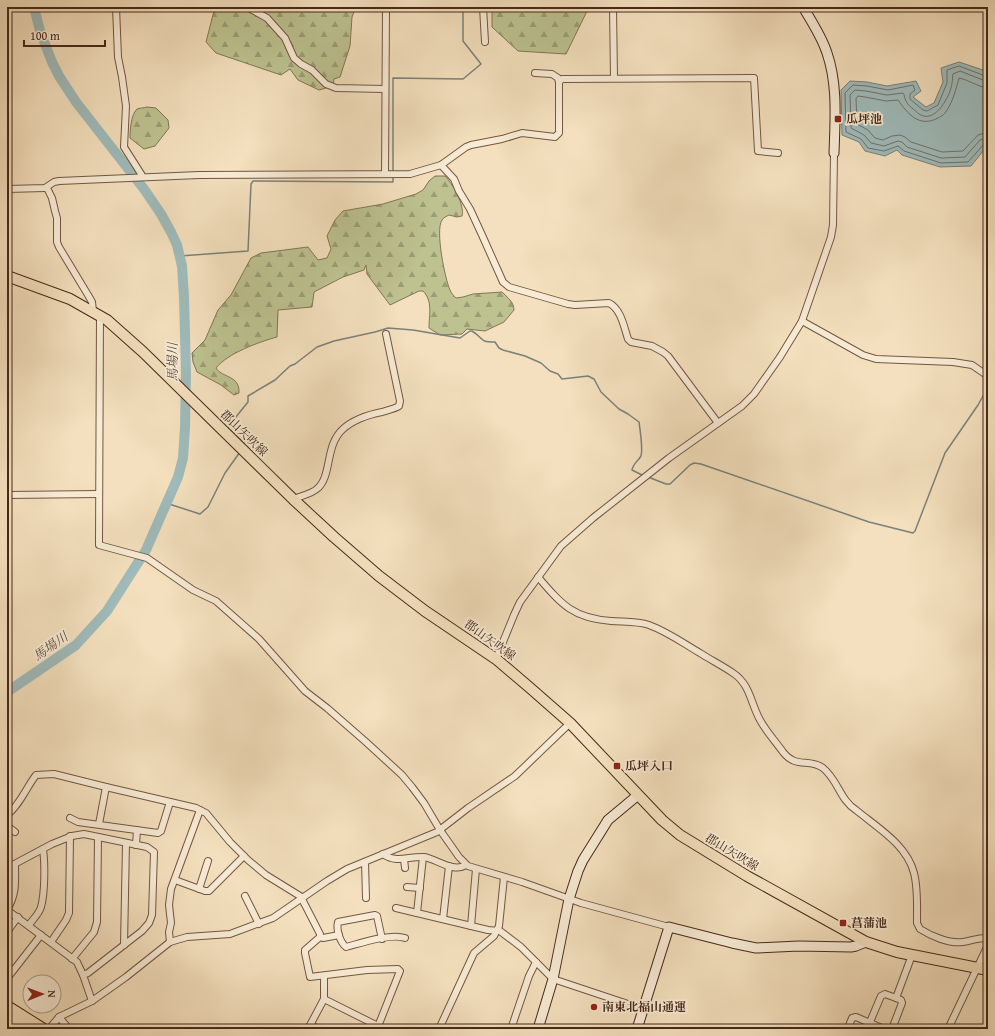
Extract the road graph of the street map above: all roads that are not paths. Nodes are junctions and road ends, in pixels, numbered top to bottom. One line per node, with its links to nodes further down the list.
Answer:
1 (116, 7): 16 (street)
2 (247, 7): 11 (street)
3 (386, 7): 11 (street)
4 (483, 7): 7 (street)
5 (614, 7): 9 (street)
6 (803, 7): 13 (street)
7 (485, 42)
8 (535, 73): 10 (street)
9 (614, 78): 10 (street); 12 (street)
10 (559, 82): 14 (street)
11 (385, 89): 15 (street)
12 (778, 153)
13 (834, 153): 21 (street)
14 (441, 165): 15 (street); 24 (street)
15 (385, 174): 16 (street)
16 (142, 177): 17 (street)
17 (47, 188): 18 (street); 20 (street)
18 (7, 189)
19 (7, 276): 20 (main road, 郡山矢吹線)
20 (96, 313): 25 (street); 27 (main road, 郡山矢吹線)
21 (802, 321): 23 (street); 24 (street)
22 (386, 334): 27 (street)
23 (988, 376)
24 (718, 423): 28 (street)
25 (99, 494): 26 (street); 40 (street)
26 (7, 495)
27 (293, 500): 29 (main road, 郡山矢吹線)
28 (538, 577): 29 (street); 83 (street)
29 (496, 659): 30 (main road, 郡山矢吹線)
30 (570, 723): 32 (main road, 郡山矢吹線); 40 (street)
31 (106, 787): 33 (street); 35 (street); 37 (street)
32 (638, 794): 67 (street); 87 (main road, 郡山矢吹線)
33 (170, 802): 34 (street); 39 (street)
34 (200, 810): 48 (street); 60 (street)
35 (7, 815)
36 (70, 818): 37 (street)
37 (100, 824): 39 (street)
38 (7, 826): 41 (street)
39 (137, 830): 45 (street)
40 (440, 830): 47 (street); 54 (street)
41 (15, 832)
42 (70, 836): 43 (street); 46 (street); 85 (street)
43 (98, 838): 44 (street); 91 (street)
44 (126, 843): 45 (street); 88 (street)
45 (136, 845): 88 (street)
46 (43, 849): 53 (street); 74 (street)
47 (383, 854): 50 (street); 52 (street)
48 (244, 856): 62 (street); 66 (street)
49 (423, 857): 50 (street); 55 (street); 63 (street)
50 (404, 859): 57 (street)
51 (208, 861): 62 (street)
52 (365, 862): 65 (street); 66 (street)
53 (15, 864): 56 (street); 69 (street)
54 (466, 865): 55 (street); 58 (street)
55 (449, 866): 72 (street)
56 (7, 868)
57 (405, 868)
58 (476, 869): 59 (street); 75 (street)
59 (504, 877): 67 (street); 77 (street)
60 (175, 880): 62 (street); 86 (street)
61 (407, 887): 63 (street)
62 (199, 888)
63 (420, 888): 70 (street)
64 (245, 896): 73 (street)
65 (366, 898)
66 (302, 899): 73 (street); 81 (street)
67 (569, 899): 76 (street); 98 (street)
68 (396, 908): 70 (street)
69 (7, 910): 71 (street)
70 (417, 913): 72 (street)
71 (18, 917): 74 (street); 78 (street)
72 (443, 919): 75 (street)
73 (259, 924): 86 (street)
74 (29, 925): 79 (street)
75 (471, 926): 77 (street)
76 (668, 927): 87 (street); 103 (street)
77 (497, 930): 92 (street); 115 (street)
78 (7, 932)
79 (41, 935): 85 (street); 97 (street)
80 (339, 935): 81 (street); 84 (street); 84 (street)
81 (320, 938): 96 (street)
82 (405, 938): 84 (street)
83 (988, 938)
84 (382, 939)
85 (51, 942): 91 (street)
86 (170, 942): 101 (street)
87 (866, 942): 90 (main road, 郡山矢吹線)
88 (124, 945): 95 (street)
89 (988, 945): 93 (street)
90 (912, 955): 93 (main road, 郡山矢吹線); 99 (street)
91 (72, 959): 95 (street)
92 (536, 962): 98 (street); 116 (street)
93 (977, 968): 94 (main road, 郡山矢吹線); 121 (street)
94 (988, 970)
95 (83, 975): 101 (street)
96 (324, 976): 100 (street); 108 (street)
97 (7, 977)
98 (553, 979): 103 (street); 117 (street)
99 (896, 998): 106 (street); 120 (street)
100 (324, 1000): 107 (street); 108 (street)
101 (92, 1001): 104 (street)
102 (7, 1007): 111 (highway)
103 (643, 1008): 118 (street)
104 (59, 1017): 112 (street); 113 (street)
105 (7, 1018): 110 (highway)
106 (870, 1022): 109 (street); 119 (street)
107 (310, 1027): 114 (street)
108 (380, 1028)
109 (848, 1028)
110 (25, 1029)
111 (42, 1029)
112 (50, 1029)
113 (69, 1029)
114 (319, 1029)
115 (439, 1029)
116 (512, 1029)
117 (538, 1029)
118 (637, 1029)
119 (884, 1029)
120 (892, 1029)
121 (948, 1029)

